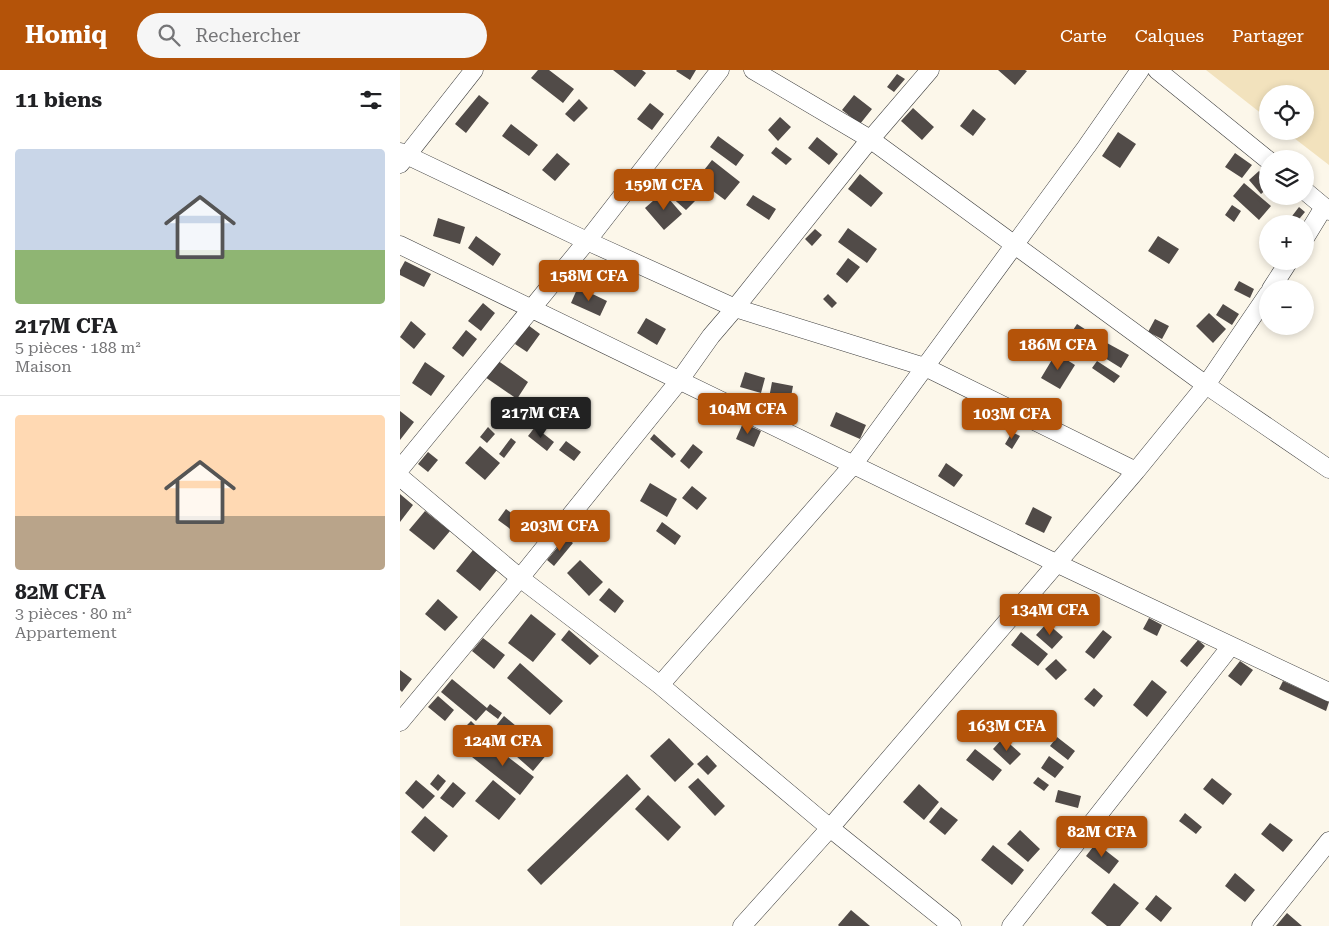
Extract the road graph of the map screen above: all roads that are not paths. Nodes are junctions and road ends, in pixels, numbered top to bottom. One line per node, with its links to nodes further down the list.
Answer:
1 (474, 70): 9 (street)
2 (720, 70): 13 (street)
3 (753, 70): 7 (street)
4 (930, 70): 7 (street)
5 (1140, 70): 14 (street)
6 (1157, 70): 8 (street)
7 (870, 139): 14 (street); 17 (street)
8 (1259, 153)
9 (402, 157): 13 (street)
10 (1314, 198): 11 (street)
11 (1327, 209): 12 (street)
12 (1314, 226)
13 (587, 241): 17 (street); 18 (street)
14 (1013, 244): 19 (street); 21 (street)
15 (400, 246): 18 (street)
16 (1259, 307): 21 (street)
17 (735, 308): 19 (street); 20 (street)
18 (530, 309): 20 (street); 23 (street)
19 (925, 368): 22 (street); 25 (street)
20 (679, 381): 22 (street); 28 (street)
21 (1206, 385): 24 (street); 25 (street)
22 (853, 465): 27 (street); 30 (street)
23 (400, 469)
24 (1329, 469)
25 (1136, 471): 27 (street)
26 (400, 477): 28 (street)
27 (1058, 564): 29 (street); 33 (street)
28 (520, 578): 30 (street); 32 (street)
29 (1231, 646): 31 (street); 37 (street)
30 (660, 685): 33 (street)
31 (1329, 692)
32 (400, 722)
33 (830, 828): 35 (street); 36 (street)
34 (1329, 840): 38 (street)
35 (742, 926)
36 (952, 926)
37 (1011, 926)
38 (1261, 926)

